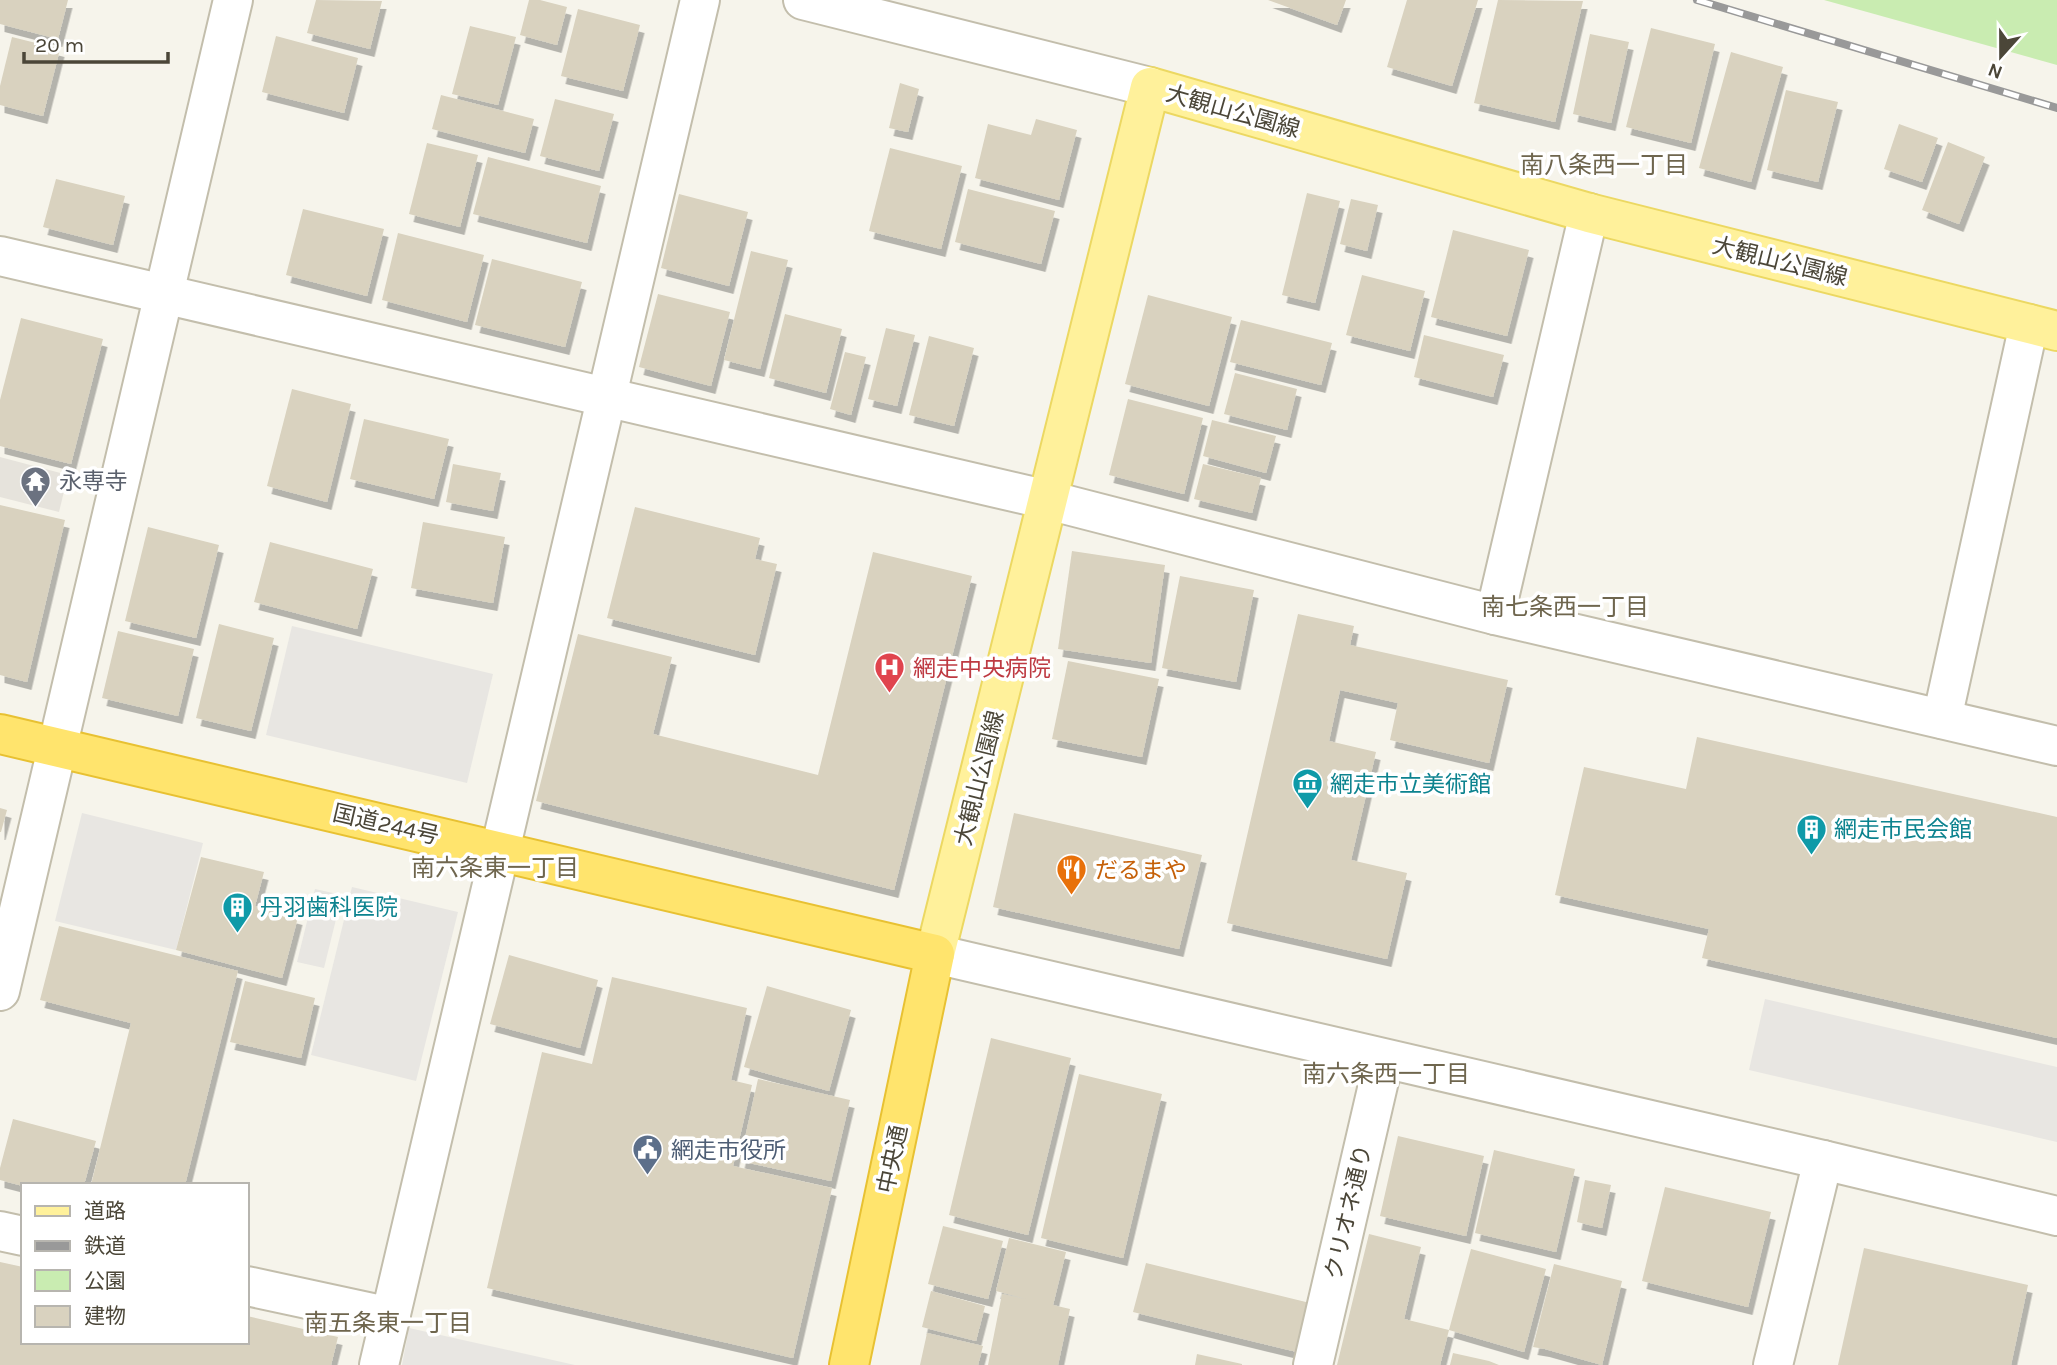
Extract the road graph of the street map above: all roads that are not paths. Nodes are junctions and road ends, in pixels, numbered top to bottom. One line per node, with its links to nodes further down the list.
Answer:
1 (233, 0): 7 (street)
2 (700, 0): 9 (street)
3 (803, 0): 4 (street)
4 (1150, 88): 5 (main road, 大観山公園線); 10 (main road, 大観山公園線)
5 (1589, 213): 8 (main road, 大観山公園線); 11 (street)
6 (0, 256): 7 (street)
7 (163, 294): 9 (street); 15 (street)
8 (2043, 328): 12 (street)
9 (606, 397): 10 (street); 16 (street)
10 (1048, 500): 11 (street); 17 (main road, 大観山公園線)
11 (1495, 615): 12 (street)
12 (1942, 719): 14 (street)
13 (0, 734): 15 (highway, 国道244号)
14 (2057, 746)
15 (58, 748): 16 (highway, 国道244号); 18 (street)
16 (499, 850): 17 (highway, 国道244号); 25 (street)
17 (935, 954): 19 (street); 27 (highway, 中央通)
18 (0, 991)
19 (1384, 1059): 20 (street); 28 (street, クリオネ通り)
20 (1823, 1160): 21 (street); 29 (street)
21 (2057, 1216)
22 (0, 1231): 23 (street)
23 (21, 1236)
24 (248, 1286): 25 (street)
25 (391, 1317): 26 (street)
26 (379, 1365)
27 (849, 1365)
28 (1313, 1365)
29 (1773, 1365)

